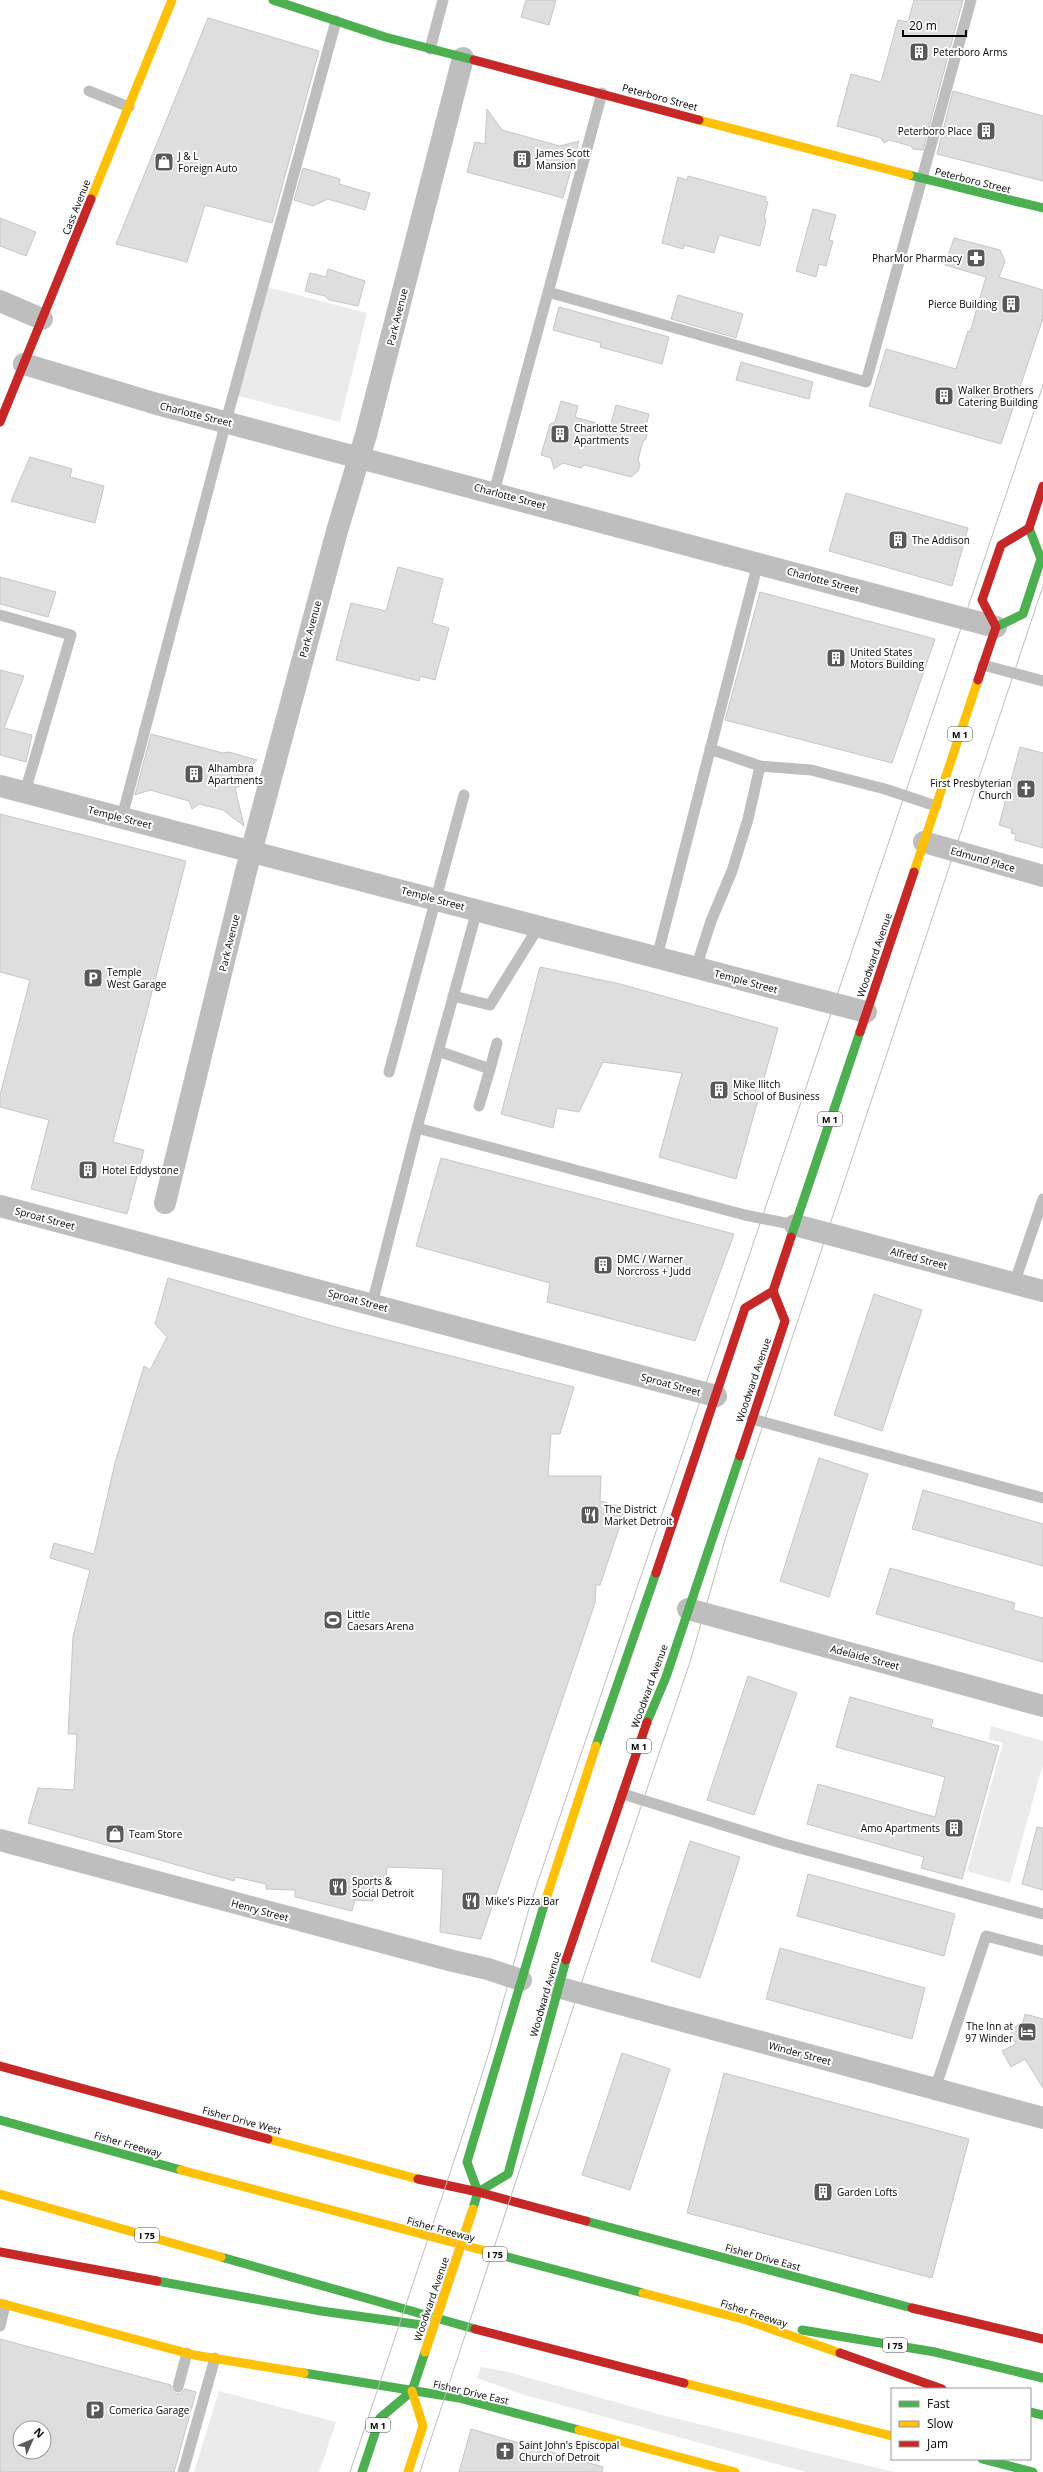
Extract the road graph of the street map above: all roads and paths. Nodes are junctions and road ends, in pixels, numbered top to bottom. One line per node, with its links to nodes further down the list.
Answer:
1 (172, 0): 10 (main road, Cass Avenue)
2 (273, 0): 5 (main road, Peterboro Street)
3 (443, 0): 6 (lane)
4 (971, 0): 11 (lane)
5 (336, 21): 6 (main road, Peterboro Street); 18 (lane)
6 (430, 49): 7 (main road, Peterboro Street)
7 (463, 58): 9 (main road, Peterboro Street); 19 (street, Park Avenue)
8 (89, 91): 10 (lane)
9 (602, 93): 11 (main road, Peterboro Street); 13 (lane)
10 (129, 107): 15 (main road, Cass Avenue)
11 (921, 178): 12 (main road, Peterboro Street); 13 (lane)
12 (1043, 208)
13 (548, 292): 21 (lane)
14 (0, 301): 15 (street)
15 (42, 319): 16 (main road, Cass Avenue)
16 (24, 364): 17 (main road, Cass Avenue); 18 (street, Charlotte Street)
17 (0, 422)
18 (227, 422): 19 (street, Charlotte Street); 34 (lane)
19 (359, 457): 21 (street, Charlotte Street); 36 (street, Park Avenue)
20 (1043, 486): 22 (main road)
21 (494, 492): 23 (street, Charlotte Street)
22 (1028, 528): 25 (main road); 25 (main road)
23 (758, 563): 25 (street, Charlotte Street); 28 (lane)
24 (0, 615): 31 (lane)
25 (996, 627): 26 (main road, Woodward Avenue / M 1)
26 (983, 665): 27 (lane); 33 (main road, Woodward Avenue / M 1)
27 (1043, 681)
28 (710, 749): 29 (lane); 41 (lane)
29 (760, 766): 33 (lane); 42 (lane)
30 (0, 786): 31 (street, Temple Street)
31 (25, 792): 34 (street, Temple Street)
32 (464, 795): 38 (lane)
33 (936, 806): 35 (main road, Woodward Avenue / M 1)
34 (122, 817): 36 (street, Temple Street)
35 (924, 842): 37 (street, Edmund Place); 44 (main road, Woodward Avenue / M 1)
36 (252, 851): 38 (street, Temple Street); 52 (street, Park Avenue)
37 (1043, 876)
38 (435, 899): 39 (street, Temple Street); 48 (lane)
39 (477, 910): 40 (street, Temple Street); 43 (lane)
40 (540, 926): 41 (street, Temple Street); 43 (lane)
41 (657, 957): 42 (street, Temple Street)
42 (696, 968): 44 (street, Temple Street)
43 (453, 996): 46 (lane)
44 (866, 1012): 54 (main road, Woodward Avenue / M 1)
45 (497, 1044): 47 (lane)
46 (438, 1051): 47 (lane); 50 (lane)
47 (490, 1069): 49 (lane)
48 (389, 1072)
49 (479, 1106)
50 (417, 1128): 54 (lane); 58 (lane)
51 (1043, 1199): 55 (lane)
52 (166, 1203)
53 (0, 1206): 58 (street, Sproat Street)
54 (795, 1225): 55 (street, Alfred Street); 56 (main road, Woodward Avenue / M 1)
55 (1014, 1284): 57 (street, Alfred Street)
56 (773, 1291): 59 (main road); 60 (main road, Woodward Avenue / M 1)
57 (1043, 1291)
58 (372, 1304): 59 (street, Sproat Street)
59 (716, 1396): 68 (main road)
60 (752, 1419): 61 (lane); 62 (main road, Woodward Avenue / M 1)
61 (1043, 1498)
62 (688, 1609): 63 (street, Adelaide Street); 64 (main road, Woodward Avenue / M 1)
63 (1043, 1706)
64 (623, 1794): 66 (lane); 69 (main road, Woodward Avenue / M 1)
65 (0, 1840): 68 (street, Henry Street)
66 (1043, 1914)
67 (1043, 1951): 71 (lane)
68 (521, 1980): 74 (main road)
69 (557, 1987): 71 (street, Winder Street); 74 (main road, Woodward Avenue / M 1)
70 (0, 2066): 74 (main road, Fisher Drive West)
71 (935, 2089): 72 (street, Winder Street)
72 (1043, 2118)
73 (0, 2120): 78 (main road, Fisher Freeway / I 75)
74 (478, 2192): 81 (main road, Fisher Drive East); 87 (main road, Woodward Avenue, bridge)
75 (0, 2194): 80 (main road, I 75)
76 (0, 2252): 80 (main road)
77 (3, 2304): 79 (lane); 82 (main road)
78 (746, 2320): 84 (main road, I 75); 86 (main road, Fisher Freeway)
79 (0, 2326)
80 (497, 2335): 90 (main road, I 75)
81 (1043, 2339)
82 (187, 2353): 83 (main road); 85 (lane)
83 (215, 2358): 87 (main road); 92 (lane)
84 (1043, 2378)
85 (178, 2387)
86 (939, 2388)
87 (412, 2391): 93 (main road, M 1); 94 (main road); 95 (main road, Fisher Drive East)
88 (1031, 2412): 89 (main road)
89 (1043, 2416)
90 (891, 2436)
91 (986, 2460): 96 (main road)
92 (183, 2472)
93 (362, 2472)
94 (408, 2472)
95 (734, 2472)
96 (1033, 2472)

